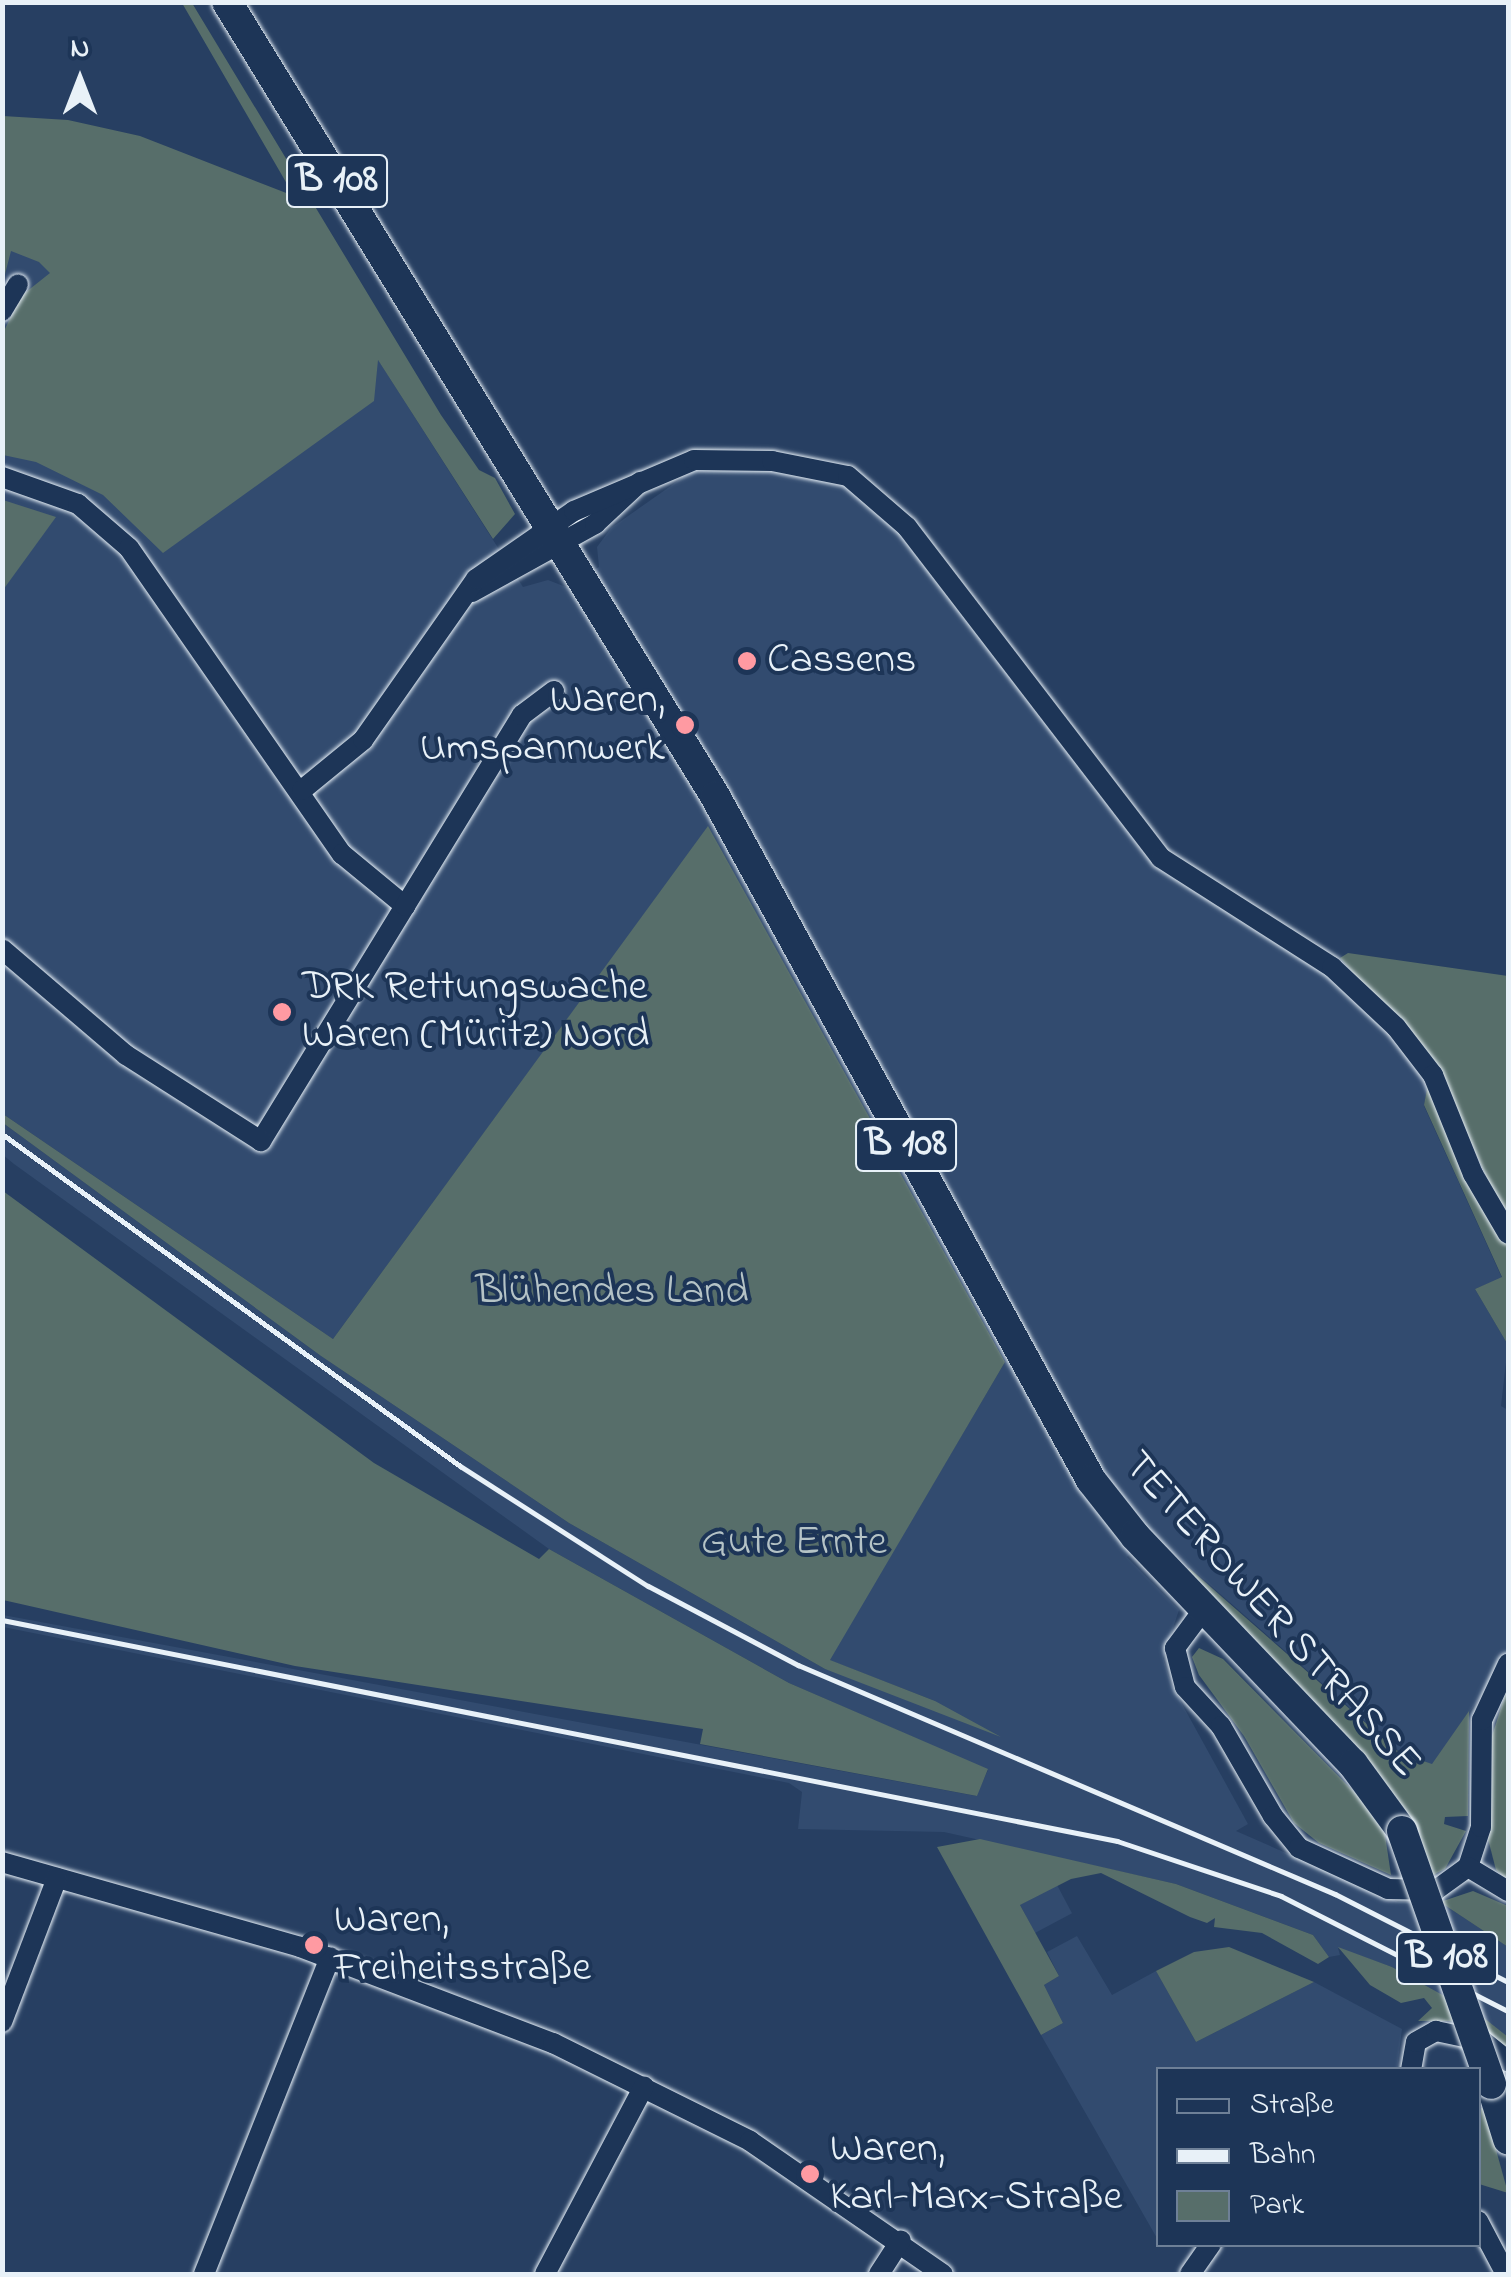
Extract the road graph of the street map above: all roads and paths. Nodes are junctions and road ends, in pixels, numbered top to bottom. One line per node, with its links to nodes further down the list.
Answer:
1 (227, 2): 5 (main road, B 108)
2 (18, 284): 3 (street)
3 (2, 312)
4 (2, 477): 7 (street)
5 (554, 529): 7 (street); 10 (street); 11 (main road, TETEROWER STRASSE / B 108)
6 (554, 692): 8 (street)
7 (302, 790): 8 (street)
8 (405, 906): 9 (street)
9 (2, 949)
10 (1508, 1234)
11 (1198, 1615): 14 (street); 20 (main road, TETEROWER STRASSE / B 108, bridge)
12 (1508, 1664): 14 (street)
13 (2, 1862): 15 (street)
14 (1468, 1867): 16 (street)
15 (57, 1878): 17 (street); 18 (street)
16 (1508, 1891)
17 (330, 1957): 21 (street); 26 (street)
18 (2, 2022)
19 (1412, 2067): 20 (street)
20 (1500, 2073): 22 (main road, TETEROWER STRASSE / B 108)
21 (644, 2086): 24 (street); 27 (street)
22 (1508, 2139)
23 (1481, 2227): 31 (street)
24 (901, 2240): 28 (street); 29 (street)
25 (1209, 2247): 30 (street)
26 (204, 2274)
27 (545, 2274)
28 (879, 2274)
29 (943, 2274)
30 (1190, 2274)
31 (1506, 2274)

